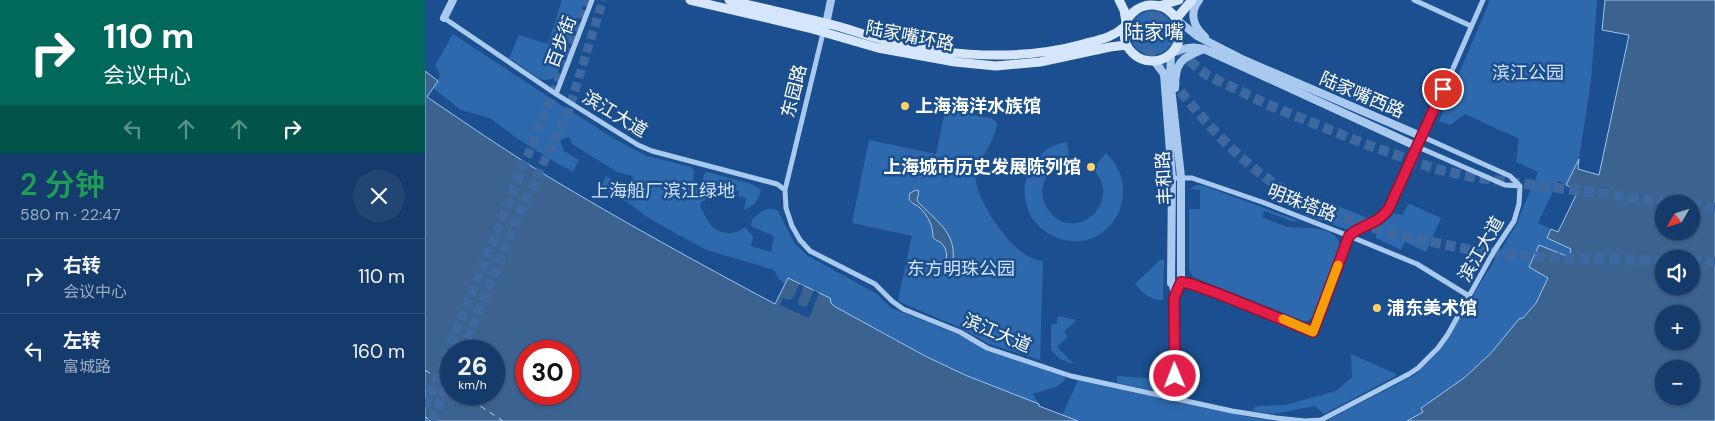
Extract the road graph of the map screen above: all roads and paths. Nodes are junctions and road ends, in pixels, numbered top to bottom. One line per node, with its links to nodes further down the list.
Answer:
1 (453, 0): 13 (street)
2 (592, 0): 24 (street, 百步街)
3 (690, 0): 18 (main road, 陆家嘴环路)
4 (729, 0): 15 (main road, 陆家嘴环路)
5 (831, 0): 15 (street, 东园路)
6 (1119, 0): 16 (main road)
7 (1179, 0): 12 (main road)
8 (1192, 0): 14 (main road)
9 (1199, 0): 20 (street)
10 (1414, 0): 17 (street)
11 (1483, 0): 17 (street)
12 (1156, 3): 14 (main road); 16 (main road)
13 (444, 18): 24 (street, 滨江大道)
14 (1176, 19): 20 (street, 陆家嘴西路); 22 (main road)
15 (826, 23): 16 (main road, 陆家嘴环路); 18 (street, 东园路)
16 (1125, 25): 19 (main road)
17 (1471, 26): 26 (street)
18 (823, 33): 19 (main road, 陆家嘴环路); 31 (street, 东园路)
19 (1126, 45): 23 (main road)
20 (1216, 46): 26 (street, 陆家嘴西路)
21 (1204, 49): 22 (street, 陆家嘴西路); 25 (street); 27 (street, 陆家嘴西路)
22 (1171, 54): 23 (main road); 25 (street, 丰和路)
23 (1155, 62): 29 (street, 丰和路)
24 (556, 94): 31 (street, 滨江大道)
25 (1174, 112): 28 (street, 丰和路)
26 (1423, 137): 27 (street); 30 (street, 陆家嘴西路)
27 (1418, 147): 30 (street, 陆家嘴西路); 32 (street)
28 (1181, 177): 29 (street, 明珠塔路); 32 (street, 明珠塔路); 34 (street, 丰和路)
29 (1172, 178): 33 (street, 丰和路)
30 (1520, 186): 35 (street, 滨江大道)
31 (785, 190): 37 (street, 滨江大道)
32 (1349, 236): 34 (street); 35 (street, 明珠塔路)
33 (1171, 282): 34 (street); 36 (street, 丰和路)
34 (1181, 282): 36 (street, 丰和路)
35 (1469, 296): 37 (street, 滨江大道)
36 (1174, 298): 37 (street, 丰和路)
37 (1174, 398)

